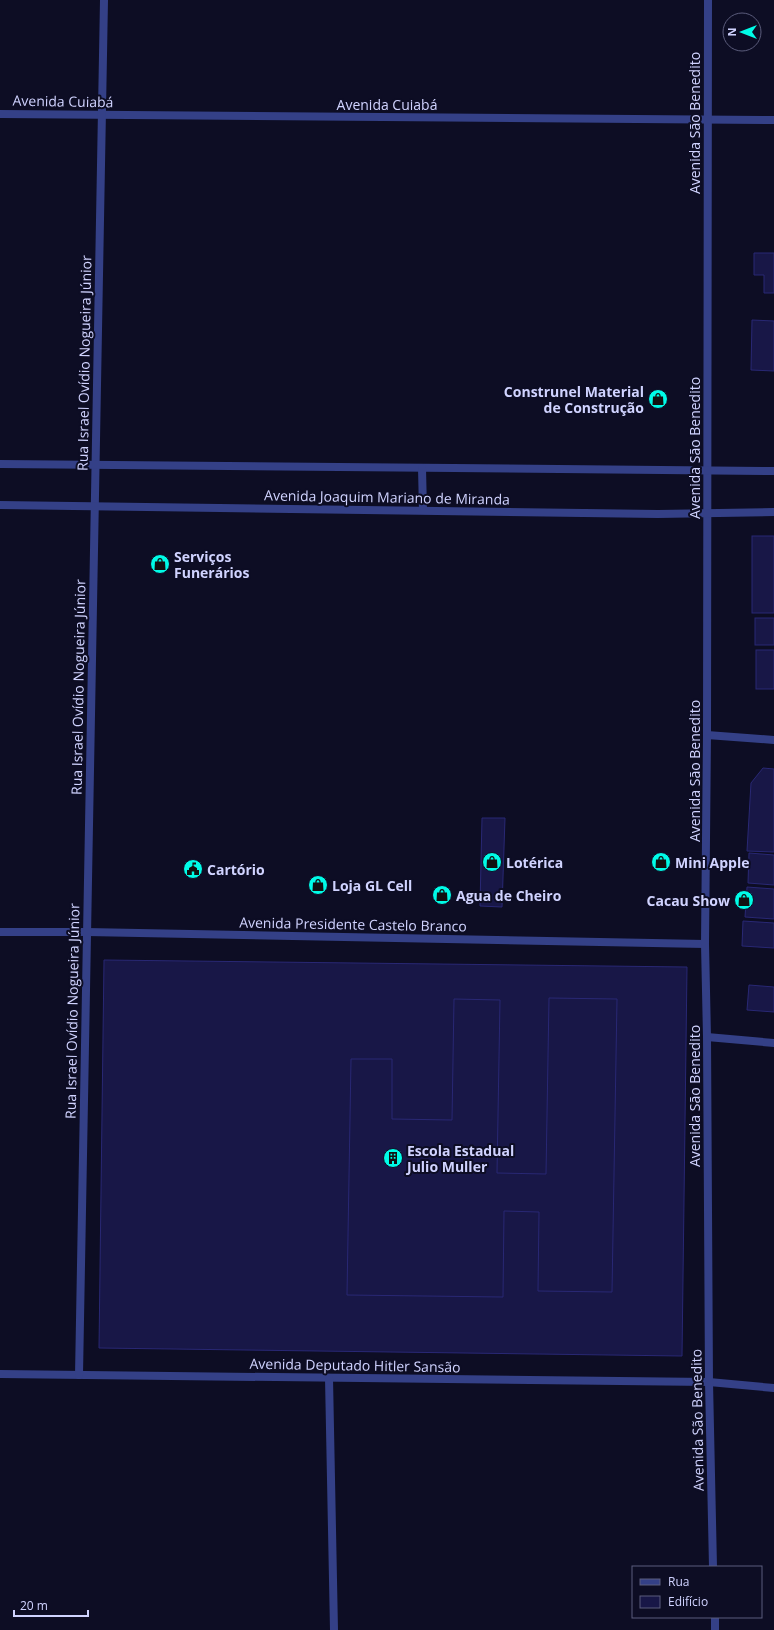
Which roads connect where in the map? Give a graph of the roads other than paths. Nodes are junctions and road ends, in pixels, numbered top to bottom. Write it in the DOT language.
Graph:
graph roads {
  1 [pos="104,0"];
  2 [pos="708,0"];
  3 [pos="0,114"];
  4 [pos="102,115"];
  5 [pos="707,120"];
  6 [pos="774,120"];
  7 [pos="0,464"];
  8 [pos="95,465"];
  9 [pos="422,468"];
  10 [pos="707,470"];
  11 [pos="774,471"];
  12 [pos="0,505"];
  13 [pos="94,505"];
  14 [pos="423,510"];
  15 [pos="774,512"];
  16 [pos="707,513"];
  17 [pos="707,734"];
  18 [pos="774,740"];
  19 [pos="0,932"];
  20 [pos="87,932"];
  21 [pos="705,944"];
  22 [pos="707,1037"];
  23 [pos="774,1043"];
  24 [pos="0,1374"];
  25 [pos="79,1375"];
  26 [pos="329,1378"];
  27 [pos="709,1382"];
  28 [pos="774,1388"];
  29 [pos="713,1566"];
  30 [pos="714,1618"];
  31 [pos="334,1630"];
  32 [pos="715,1630"];
  1 -- 4 [label="street, Rua Israel Ovídio Nogueira Júnior"];
  2 -- 5 [label="street, Avenida São Benedito"];
  3 -- 4 [label="street, Avenida Cuiabá"];
  4 -- 5 [label="street, Avenida Cuiabá"];
  4 -- 8 [label="street, Rua Israel Ovídio Nogueira Júnior"];
  5 -- 6 [label="street, Avenida Cuiabá"];
  5 -- 10 [label="street, Avenida São Benedito"];
  7 -- 8 [label="street, Avenida Joaquim Mariano de Miranda"];
  8 -- 9 [label="street, Avenida Joaquim Mariano de Miranda"];
  8 -- 13 [label="street, Rua Israel Ovídio Nogueira Júnior"];
  9 -- 10 [label="street, Avenida Joaquim Mariano de Miranda"];
  9 -- 14 [label="street"];
  10 -- 11 [label="street, Avenida Joaquim Mariano de Miranda"];
  10 -- 16 [label="street, Avenida São Benedito"];
  12 -- 13 [label="street, Avenida Joaquim Mariano de Miranda"];
  13 -- 14 [label="street, Avenida Joaquim Mariano de Miranda"];
  13 -- 20 [label="street, Rua Israel Ovídio Nogueira Júnior"];
  14 -- 16 [label="street, Avenida Joaquim Mariano de Miranda"];
  15 -- 16 [label="street, Avenida Joaquim Mariano de Miranda"];
  16 -- 17 [label="street, Avenida São Benedito"];
  17 -- 18 [label="street"];
  17 -- 21 [label="street, Avenida São Benedito"];
  19 -- 20 [label="street, Avenida Presidente Castelo Branco"];
  20 -- 21 [label="street, Avenida Presidente Castelo Branco"];
  20 -- 25 [label="street, Rua Israel Ovídio Nogueira Júnior"];
  21 -- 22 [label="street, Avenida São Benedito"];
  22 -- 23 [label="street"];
  22 -- 27 [label="street, Avenida São Benedito"];
  24 -- 25 [label="street, Avenida Deputado Hitler Sansão"];
  25 -- 26 [label="street, Avenida Deputado Hitler Sansão"];
  26 -- 27 [label="street, Avenida Deputado Hitler Sansão"];
  26 -- 31 [label="street"];
  27 -- 28 [label="street, Avenida Deputado Hitler Sansão"];
  27 -- 29 [label="street, Avenida São Benedito"];
  30 -- 32 [label="street"];
}
